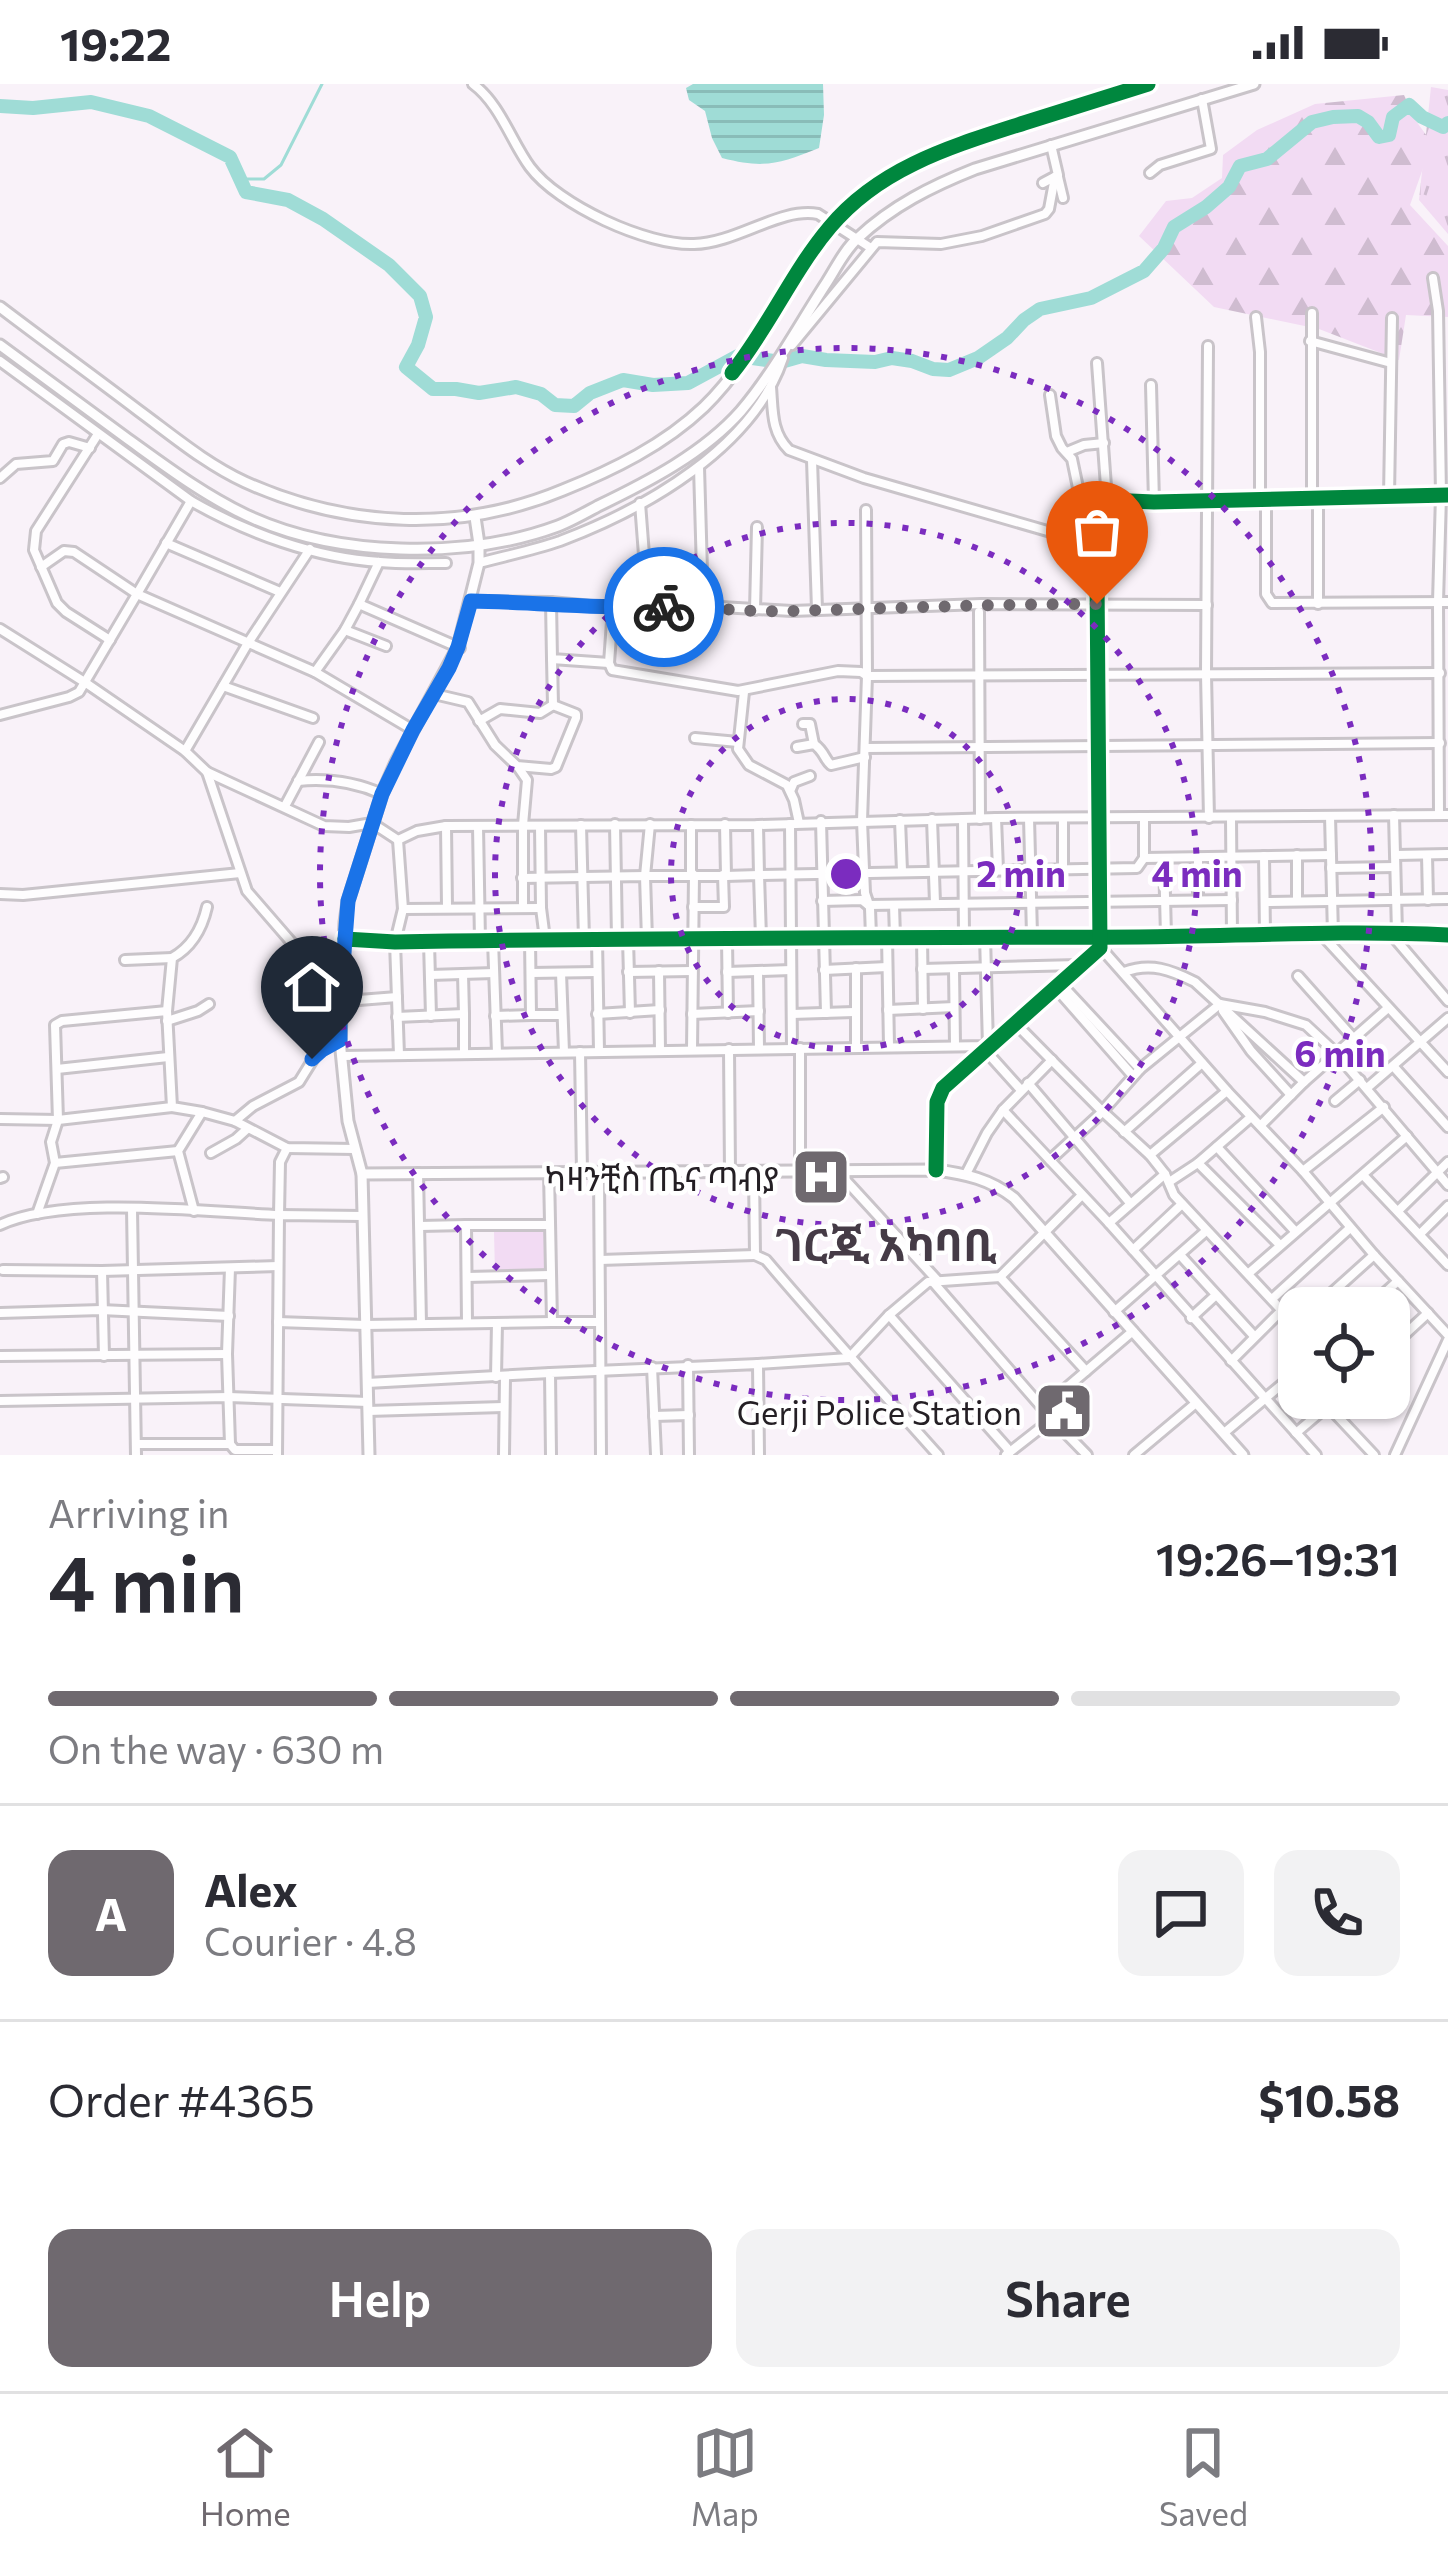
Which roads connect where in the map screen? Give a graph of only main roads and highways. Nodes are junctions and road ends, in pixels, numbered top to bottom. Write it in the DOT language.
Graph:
graph roads {
  1 [pos="1148,84"];
  2 [pos="1254,84"];
  3 [pos="0,307"];
  4 [pos="0,345"];
  5 [pos="475,517"];
  6 [pos="479,544"];
  7 [pos="362,1174"];
  8 [pos="369,1455"];
  9 [pos="1243,1455"];
  1 -- 5 [label="main road"];
  2 -- 6 [label="main road"];
  3 -- 5 [label="main road"];
  4 -- 6 [label="main road"];
  5 -- 6 [label="main road"];
  6 -- 7 [label="main road"];
  7 -- 8 [label="main road"];
  7 -- 9 [label="main road"];
}
